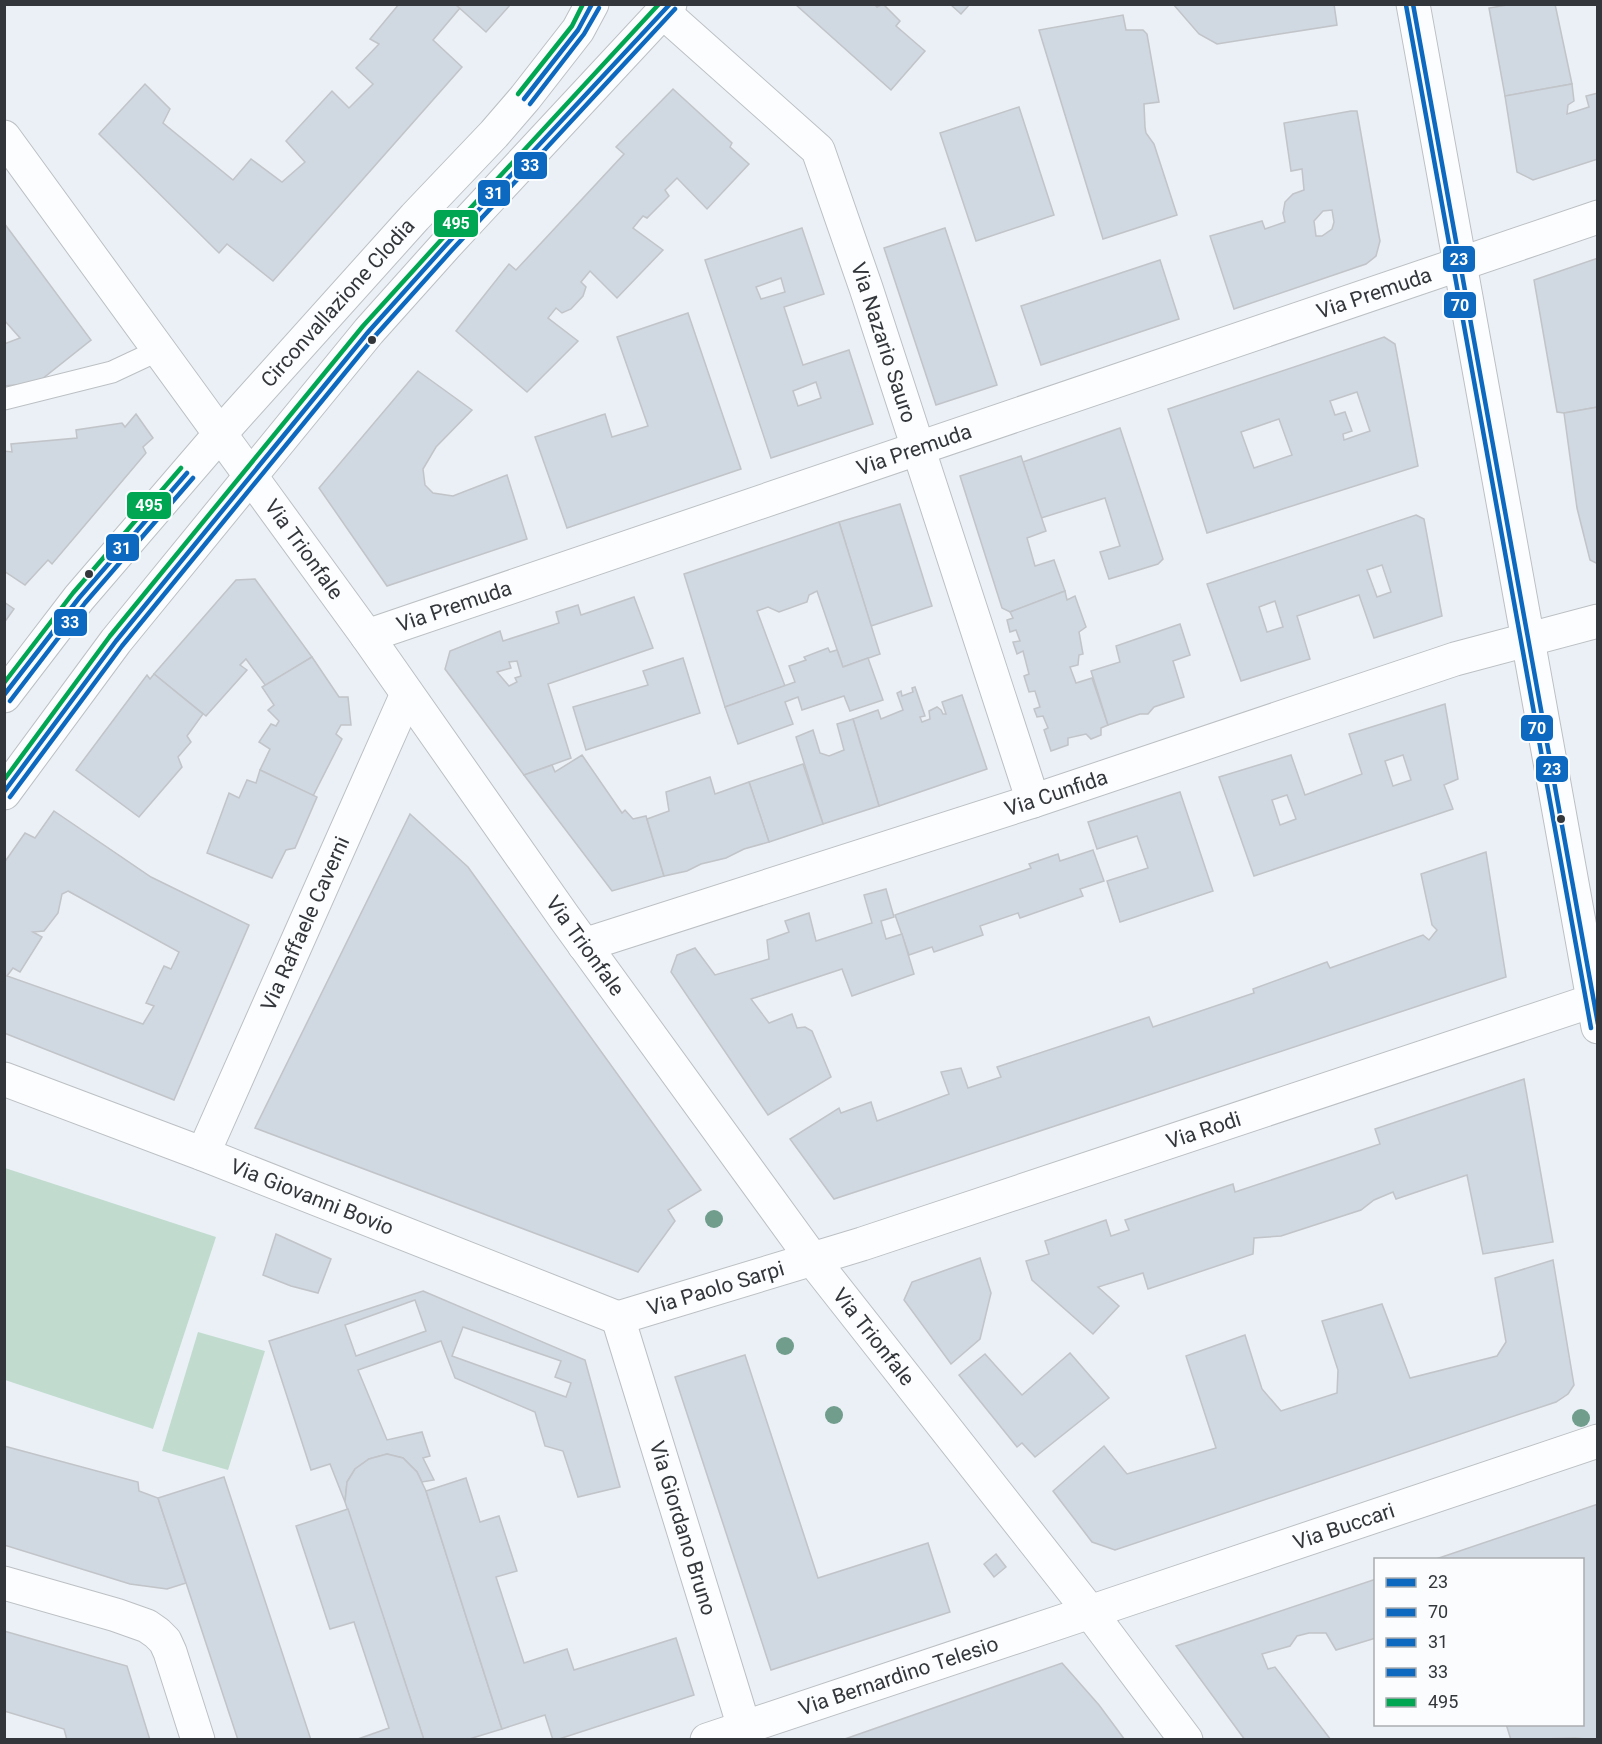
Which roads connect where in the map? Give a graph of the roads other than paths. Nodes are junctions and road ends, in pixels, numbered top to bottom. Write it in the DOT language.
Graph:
graph roads {
  1 [pos="592,4"];
  2 [pos="1413,4"];
  3 [pos="666,8"];
  4 [pos="4,137"];
  5 [pos="1598,217"];
  6 [pos="1460,264"];
  7 [pos="159,350"];
  8 [pos="4,399"];
  9 [pos="220,434"];
  10 [pos="918,448"];
  11 [pos="249,476"];
  12 [pos="1598,621"];
  13 [pos="367,636"];
  14 [pos="1528,639"];
  15 [pos="407,694"];
  16 [pos="4,696"];
  17 [pos="4,793"];
  18 [pos="1033,801"];
  19 [pos="584,945"];
  20 [pos="1596,1009"];
  21 [pos="4,1079"];
  22 [pos="203,1154"];
  23 [pos="813,1260"];
  24 [pos="618,1318"];
  25 [pos="1598,1441"];
  26 [pos="4,1583"];
  27 [pos="1090,1612"];
  28 [pos="746,1733"];
  29 [pos="198,1740"];
  30 [pos="707,1740"];
  31 [pos="1186,1740"];
  1 -- 9 [label="street, Circonvallazione Clodia"];
  2 -- 6 [label="street"];
  3 -- 10 [label="street, Via Nazario Sauro"];
  3 -- 11 [label="street, Circonvallazione Clodia"];
  4 -- 7 [label="street, Via Trionfale"];
  5 -- 6 [label="street, Via Premuda"];
  6 -- 10 [label="street, Via Premuda"];
  6 -- 14 [label="street"];
  7 -- 8 [label="lane"];
  7 -- 9 [label="street, Via Trionfale"];
  9 -- 11 [label="street, Via Trionfale"];
  9 -- 16 [label="street, Circonvallazione Clodia"];
  10 -- 13 [label="street, Via Premuda"];
  10 -- 18 [label="street, Via Nazario Sauro"];
  11 -- 13 [label="street, Via Trionfale"];
  11 -- 17 [label="street, Circonvallazione Clodia"];
  12 -- 14 [label="street, Via Cunfida"];
  13 -- 15 [label="street, Via Trionfale"];
  14 -- 18 [label="street, Via Cunfida"];
  14 -- 20 [label="street"];
  15 -- 19 [label="street, Via Trionfale"];
  15 -- 22 [label="street, Via Raffaele Caverni"];
  18 -- 19 [label="street, Via Cunfida"];
  19 -- 23 [label="street, Via Trionfale"];
  20 -- 23 [label="street, Via Rodi"];
  21 -- 22 [label="street, Via Giovanni Bovio"];
  22 -- 24 [label="street, Via Giovanni Bovio"];
  23 -- 24 [label="street, Via Paolo Sarpi"];
  23 -- 27 [label="street, Via Trionfale"];
  24 -- 28 [label="street, Via Giordano Bruno"];
  25 -- 27 [label="street, Via Buccari"];
  26 -- 29 [label="street"];
  27 -- 28 [label="street, Via Bernardino Telesio"];
  27 -- 31 [label="street, Via Trionfale"];
  28 -- 30 [label="street, Via Bernardino Telesio"];
}
